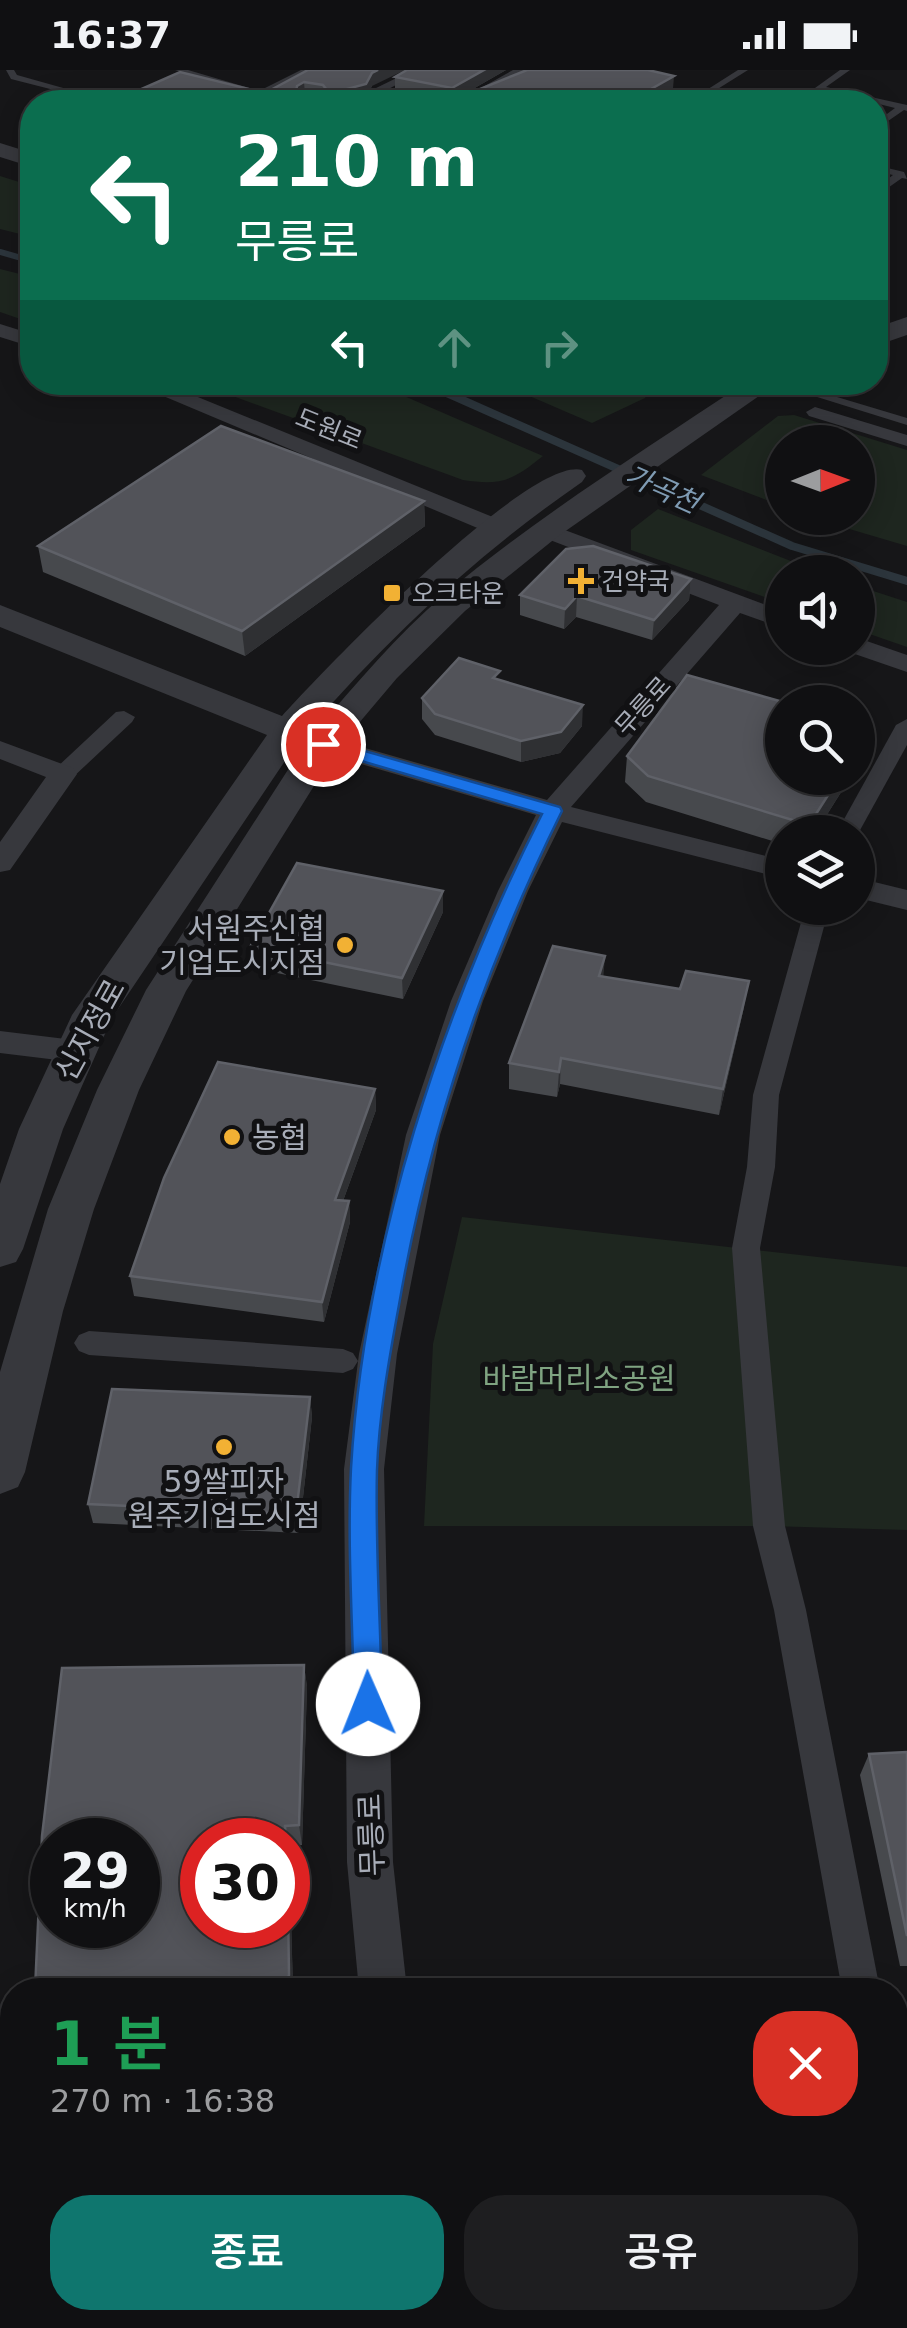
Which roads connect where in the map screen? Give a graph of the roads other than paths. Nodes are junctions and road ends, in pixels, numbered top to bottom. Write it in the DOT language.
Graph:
graph roads {
  1 [pos="10,70"];
  2 [pos="178,70"];
  3 [pos="307,70"];
  4 [pos="420,70"];
  5 [pos="540,70"];
  6 [pos="744,70"];
  7 [pos="846,70"];
  8 [pos="521,72"];
  9 [pos="19,78"];
  10 [pos="0,87"];
  11 [pos="64,90"];
  12 [pos="246,90"];
  13 [pos="268,90"];
  14 [pos="381,90"];
  15 [pos="487,90"];
  16 [pos="712,90"];
  17 [pos="828,90"];
  18 [pos="176,395"];
  19 [pos="817,395"];
  20 [pos="709,397"];
  21 [pos="815,412"];
  22 [pos="907,422"];
  23 [pos="907,442"];
  24 [pos="596,460"];
  25 [pos="520,523"];
  26 [pos="735,604"];
  27 [pos="0,614"];
  28 [pos="765,614"];
  29 [pos="875,652"];
  30 [pos="907,664"];
  31 [pos="124,717"];
  32 [pos="907,725"];
  33 [pos="305,738"];
  34 [pos="0,749"];
  35 [pos="63,774"];
  36 [pos="553,811"];
  37 [pos="857,815"];
  38 [pos="0,863"];
  39 [pos="765,865"];
  40 [pos="875,892"];
  41 [pos="907,900"];
  42 [pos="812,925"];
  43 [pos="0,1042"];
  44 [pos="74,1051"];
  45 [pos="0,1249"];
  46 [pos="89,1343"];
  47 [pos="343,1361"];
  48 [pos="0,1472"];
  49 [pos="382,1978"];
  50 [pos="859,1978"];
  1 -- 9 [label="lane"];
  2 -- 12 [label="lane"];
  3 -- 13 [label="lane"];
  4 -- 14 [label="lane"];
  5 -- 8 [label="street"];
  6 -- 16 [label="lane"];
  7 -- 17 [label="lane"];
  8 -- 15 [label="street"];
  9 -- 10 [label="lane"];
  9 -- 11 [label="lane"];
  18 -- 25 [label="street, 도원로"];
  19 -- 22 [label="lane"];
  20 -- 25 [label="street"];
  21 -- 23 [label="street"];
  24 -- 25 [label="street"];
  25 -- 26 [label="street"];
  25 -- 33 [label="street"];
  25 -- 33 [label="street"];
  26 -- 28 [label="street"];
  26 -- 36 [label="street, 무릉로"];
  27 -- 33 [label="street"];
  29 -- 30 [label="street"];
  31 -- 35 [label="street"];
  32 -- 37 [label="street"];
  33 -- 36 [label="street"];
  33 -- 44 [label="street, 신지정로"];
  33 -- 48 [label="street"];
  34 -- 35 [label="street"];
  35 -- 38 [label="street"];
  36 -- 39 [label="street"];
  36 -- 49 [label="street, 무릉로"];
  40 -- 41 [label="street"];
  42 -- 50 [label="street"];
  43 -- 44 [label="street"];
  44 -- 45 [label="street, 신지정로"];
  46 -- 47 [label="street"];
}
